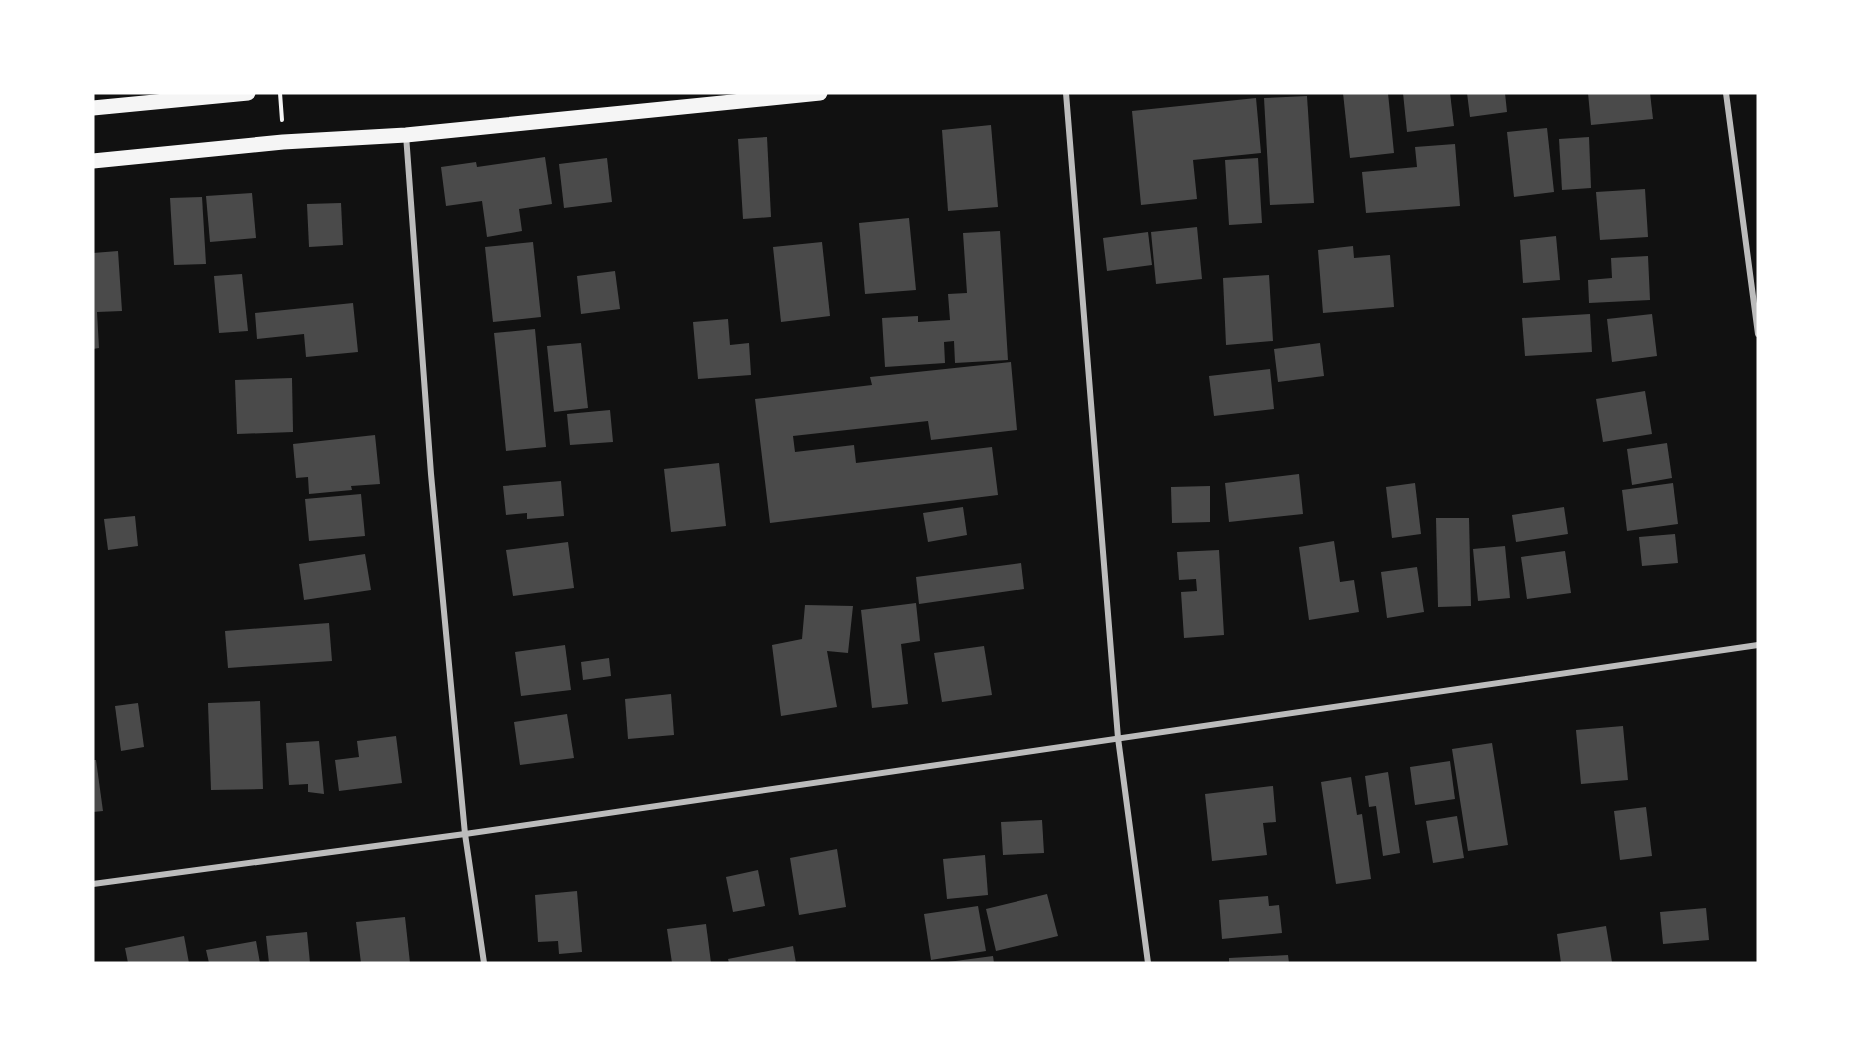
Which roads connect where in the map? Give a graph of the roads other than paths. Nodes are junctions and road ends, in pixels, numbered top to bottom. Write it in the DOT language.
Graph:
graph roads {
  1 [pos="248,93"];
  2 [pos="820,93"];
  3 [pos="1066,93"];
  4 [pos="1726,93"];
  5 [pos="93,108"];
  6 [pos="406,135"];
  7 [pos="93,161"];
  8 [pos="1758,334"];
  9 [pos="1758,645"];
  10 [pos="1118,738"];
  11 [pos="465,834"];
  12 [pos="93,885"];
  13 [pos="484,963"];
  14 [pos="1148,963"];
  1 -- 5 [label="main road"];
  2 -- 6 [label="main road"];
  3 -- 10 [label="street"];
  4 -- 8 [label="street"];
  6 -- 7 [label="main road"];
  6 -- 11 [label="street"];
  9 -- 10 [label="street"];
  10 -- 11 [label="street"];
  10 -- 14 [label="street"];
  11 -- 12 [label="street"];
  11 -- 13 [label="street"];
}
